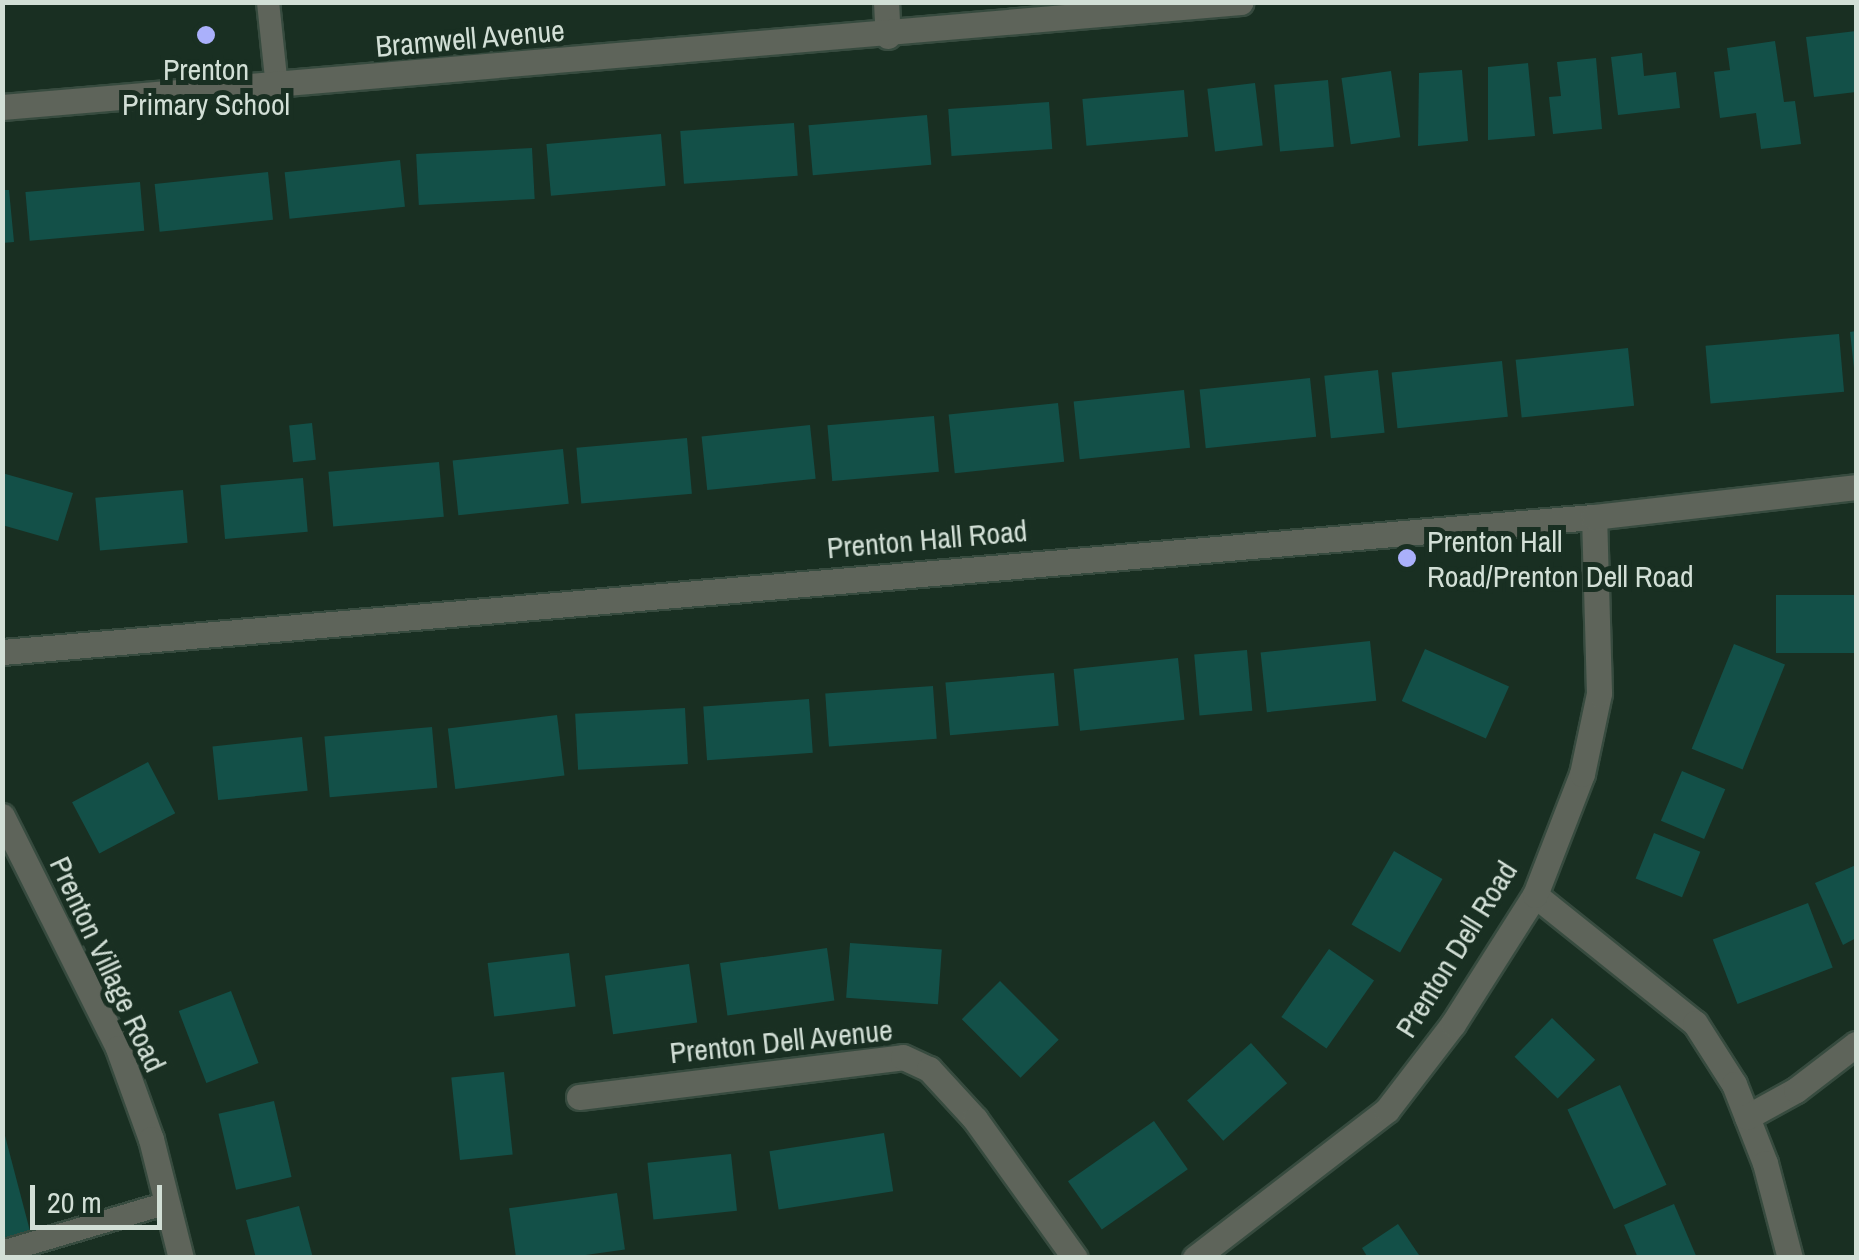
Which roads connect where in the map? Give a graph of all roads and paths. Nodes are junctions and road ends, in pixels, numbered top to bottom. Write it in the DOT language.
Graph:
graph roads {
  1 [pos="268,2"];
  2 [pos="886,2"];
  3 [pos="1242,2"];
  4 [pos="888,36"];
  5 [pos="277,86"];
  6 [pos="2,107"];
  7 [pos="1856,487"];
  8 [pos="1594,517"];
  9 [pos="2,652"];
  10 [pos="2,816"];
  11 [pos="1535,895"];
  12 [pos="1856,1044"];
  13 [pos="579,1097"];
  14 [pos="1748,1117"];
  15 [pos="167,1203"];
  16 [pos="2,1252"];
  17 [pos="180,1258"];
  18 [pos="1075,1258"];
  19 [pos="1195,1258"];
  20 [pos="1790,1258"];
  1 -- 5 [label="lane"];
  2 -- 4 [label="street"];
  3 -- 4 [label="street, Bramwell Avenue"];
  4 -- 5 [label="street, Bramwell Avenue"];
  5 -- 6 [label="street, Bramwell Avenue"];
  7 -- 8 [label="street, Prenton Hall Road"];
  8 -- 9 [label="street, Prenton Hall Road"];
  8 -- 11 [label="street, Prenton Dell Road"];
  10 -- 15 [label="street, Prenton Village Road"];
  11 -- 14 [label="street"];
  11 -- 19 [label="street, Prenton Dell Road"];
  12 -- 14 [label="street"];
  13 -- 18 [label="street, Prenton Dell Avenue"];
  14 -- 20 [label="street"];
  15 -- 16 [label="lane"];
  15 -- 17 [label="street, Prenton Village Road"];
}
